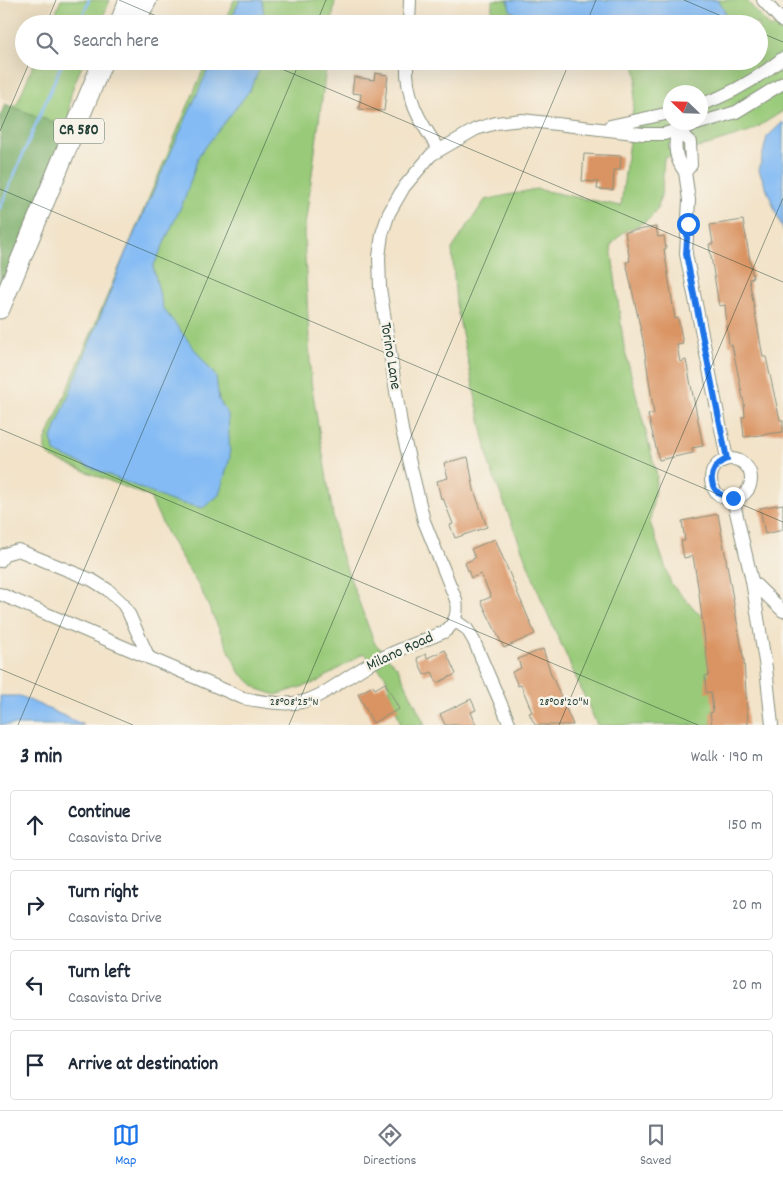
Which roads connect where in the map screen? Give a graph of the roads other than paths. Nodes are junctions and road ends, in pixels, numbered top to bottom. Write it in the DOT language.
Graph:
graph roads {
  1 [pos="129,0"];
  2 [pos="146,0"];
  3 [pos="410,0"];
  4 [pos="763,0"];
  5 [pos="123,15"];
  6 [pos="138,15"];
  7 [pos="409,15"];
  8 [pos="783,22"];
  9 [pos="783,58"];
  10 [pos="99,70"];
  11 [pos="110,70"];
  12 [pos="408,70"];
  13 [pos="783,83"];
  14 [pos="708,102"];
  15 [pos="663,114"];
  16 [pos="708,119"];
  17 [pos="600,128"];
  18 [pos="670,130"];
  19 [pos="675,130"];
  20 [pos="439,149"];
  21 [pos="45,201"];
  22 [pos="0,309"];
  23 [pos="727,459"];
  24 [pos="733,498"];
  25 [pos="0,561"];
  26 [pos="752,581"];
  27 [pos="0,594"];
  28 [pos="783,611"];
  29 [pos="454,620"];
  30 [pos="149,658"];
  31 [pos="510,725"];
  32 [pos="772,725"];
  1 -- 5 [label="main road"];
  2 -- 6 [label="main road"];
  3 -- 7 [label="street"];
  4 -- 8 [label="street"];
  9 -- 14 [label="street"];
  10 -- 21 [label="main road, CR 580"];
  11 -- 21 [label="main road, CR 580"];
  12 -- 20 [label="street"];
  13 -- 16 [label="street, Torino Lane"];
  15 -- 17 [label="street, Torino Lane"];
  17 -- 18 [label="street, Torino Lane"];
  17 -- 20 [label="street, Torino Lane"];
  19 -- 23 [label="street"];
  20 -- 29 [label="street, Torino Lane"];
  21 -- 22 [label="main road, CR 580"];
  23 -- 24 [label="street"];
  23 -- 24 [label="street"];
  24 -- 26 [label="street"];
  25 -- 30 [label="street"];
  26 -- 28 [label="street"];
  26 -- 32 [label="street"];
  27 -- 30 [label="street, Milano Road"];
  29 -- 30 [label="street, Milano Road"];
  29 -- 31 [label="street"];
}
